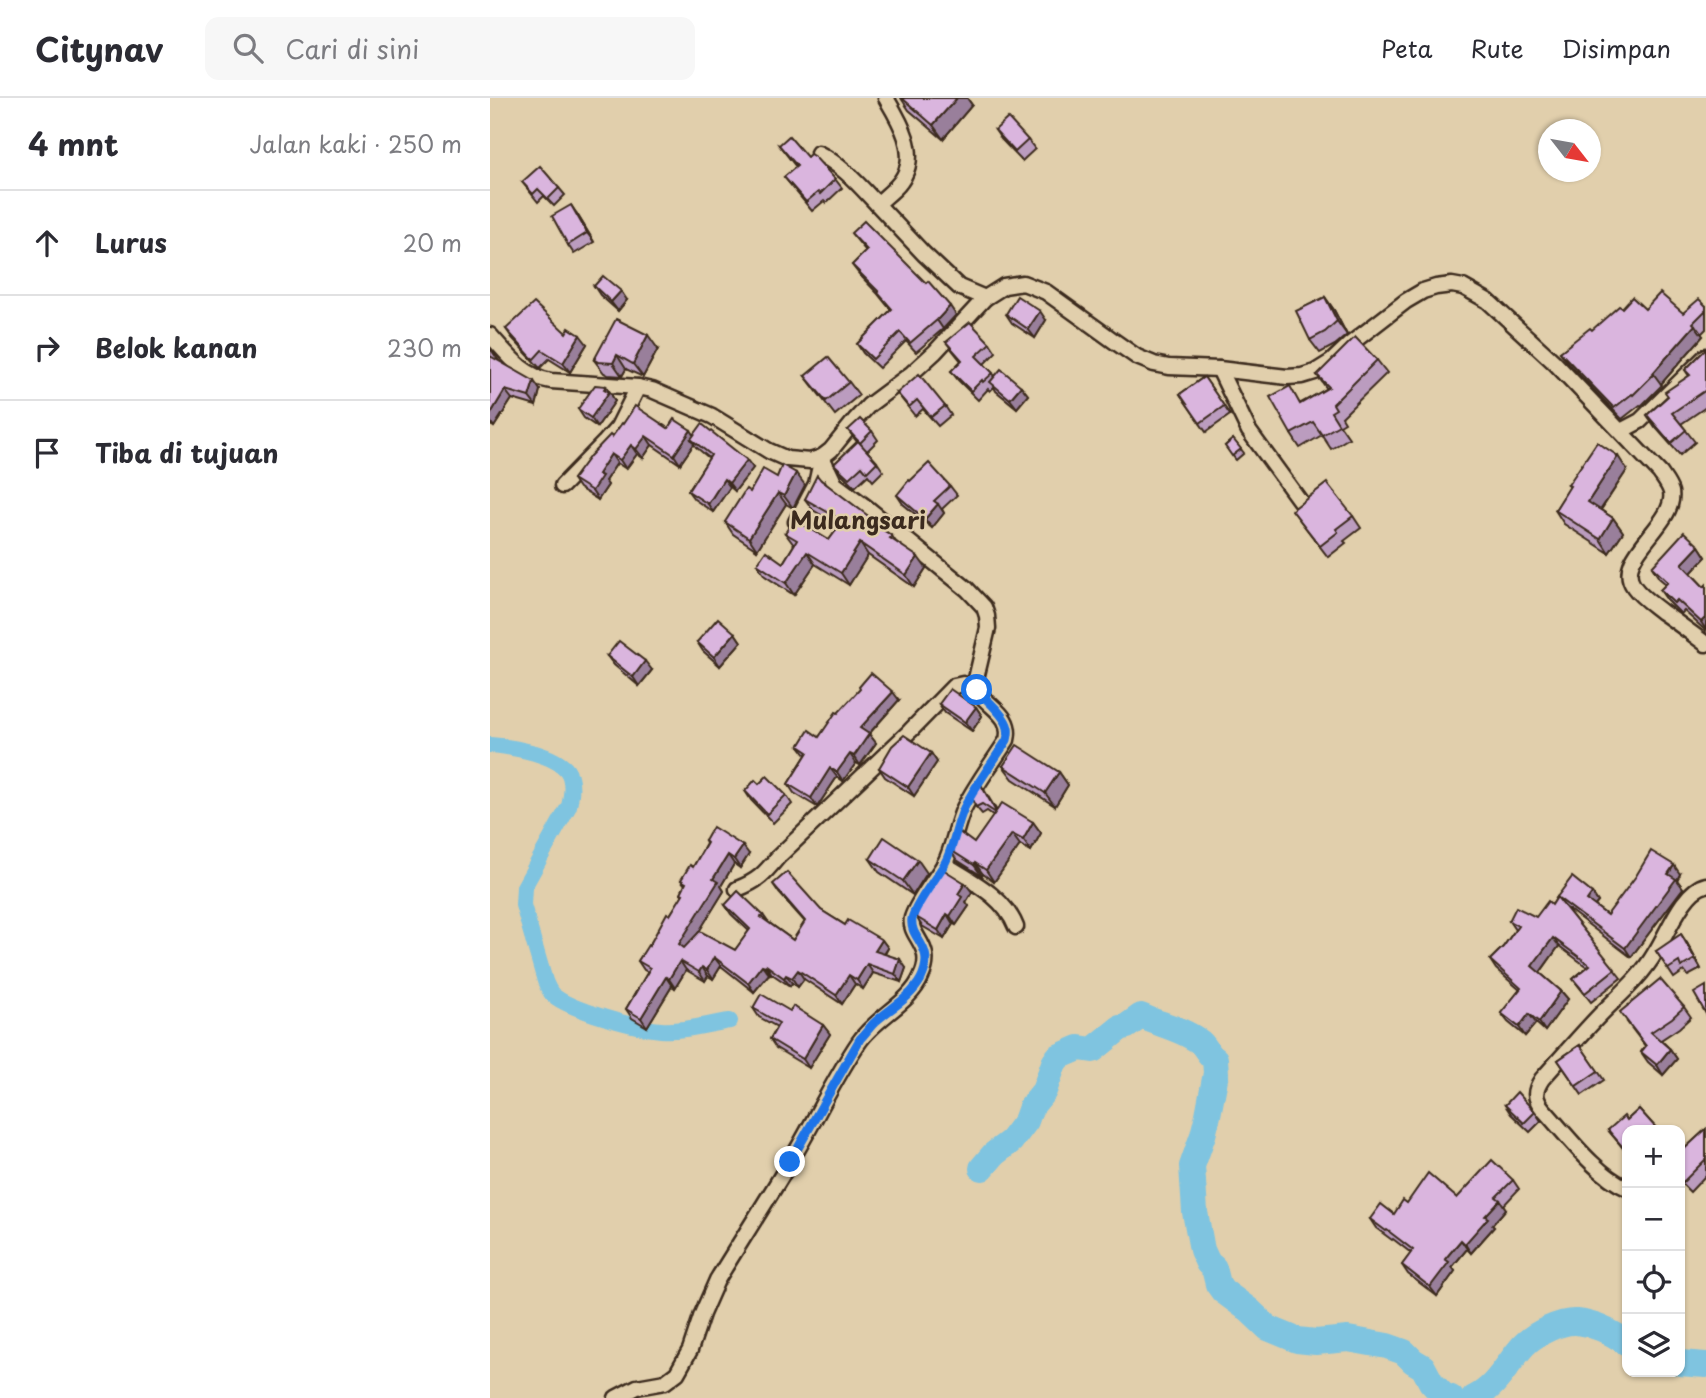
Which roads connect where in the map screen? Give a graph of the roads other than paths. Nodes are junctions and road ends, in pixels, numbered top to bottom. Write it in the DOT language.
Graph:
graph roads {
  1 [pos="886,98"];
  2 [pos="818,153"];
  3 [pos="877,204"];
  4 [pos="985,298"];
  5 [pos="490,335"];
  6 [pos="1706,356"];
  7 [pos="1219,369"];
  8 [pos="638,387"];
  9 [pos="1621,431"];
  10 [pos="822,457"];
  11 [pos="562,486"];
  12 [pos="1300,501"];
  13 [pos="796,522"];
  14 [pos="1706,643"];
  15 [pos="976,688"];
  16 [pos="944,864"];
  17 [pos="1706,886"];
  18 [pos="737,889"];
  19 [pos="1016,927"];
  20 [pos="1622,1186"];
  21 [pos="616,1398"];
  1 -- 3 [label="street"];
  2 -- 3 [label="street"];
  3 -- 4 [label="street"];
  4 -- 7 [label="street"];
  4 -- 10 [label="street"];
  5 -- 8 [label="street"];
  6 -- 9 [label="street"];
  7 -- 9 [label="street"];
  7 -- 12 [label="street"];
  8 -- 10 [label="street"];
  8 -- 11 [label="street"];
  9 -- 14 [label="street"];
  10 -- 13 [label="street"];
  10 -- 15 [label="street"];
  15 -- 16 [label="street"];
  15 -- 18 [label="street"];
  16 -- 19 [label="street"];
  16 -- 21 [label="street"];
  17 -- 20 [label="street"];
}
